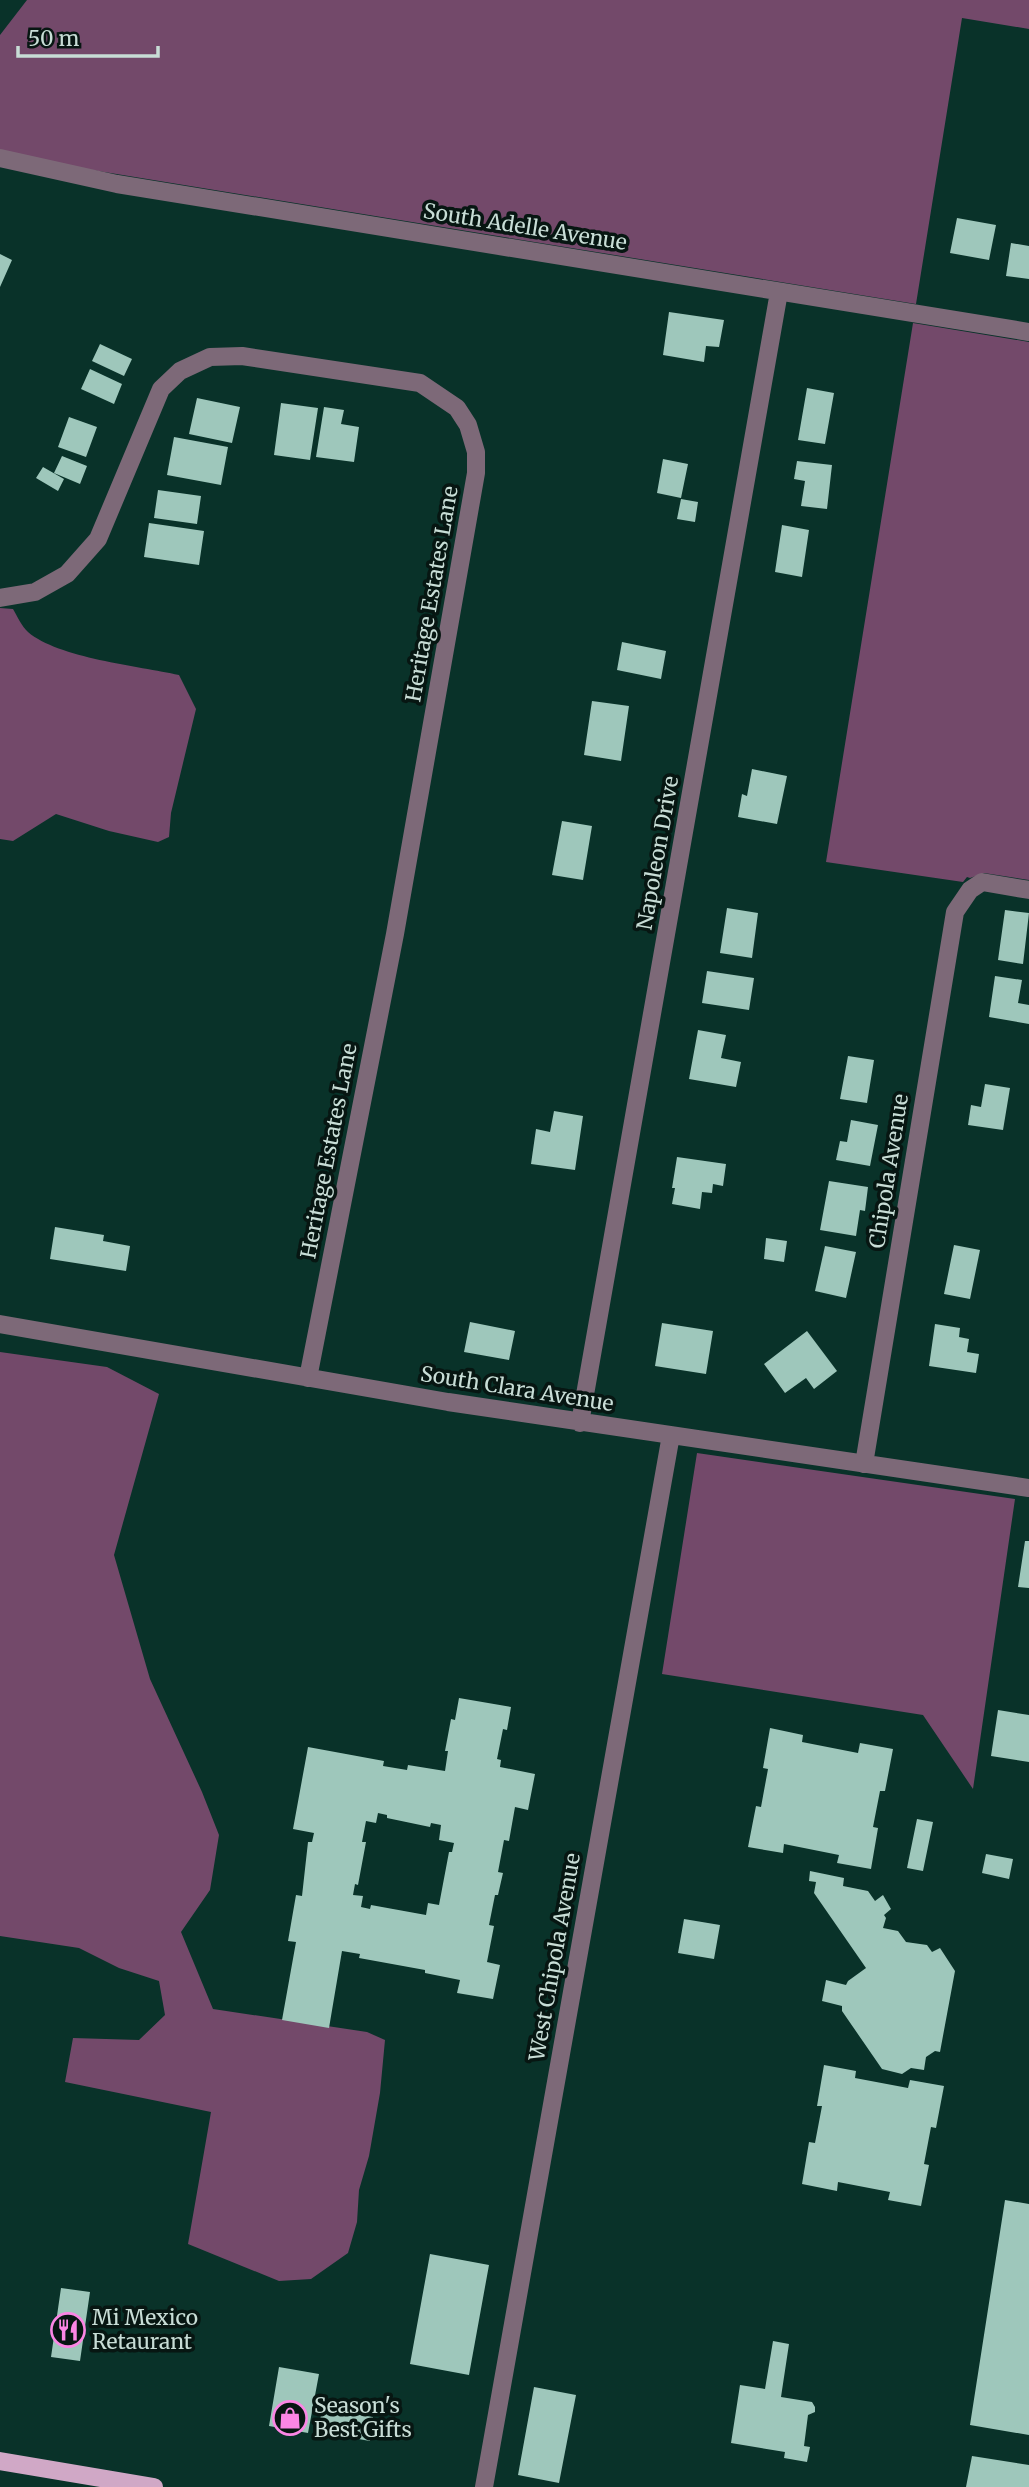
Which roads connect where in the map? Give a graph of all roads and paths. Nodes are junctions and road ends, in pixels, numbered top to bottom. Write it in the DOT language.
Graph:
graph roads {
  1 [pos="5,163"];
  2 [pos="779,292"];
  3 [pos="1029,332"];
  4 [pos="0,598"];
  5 [pos="1029,890"];
  6 [pos="0,1324"];
  7 [pos="308,1378"];
  8 [pos="580,1423"];
  9 [pos="671,1435"];
  10 [pos="864,1464"];
  11 [pos="1029,1488"];
  12 [pos="0,2461"];
  13 [pos="154,2487"];
  14 [pos="484,2487"];
  1 -- 2 [label="street, South Adelle Avenue"];
  2 -- 3 [label="street, South Adelle Avenue"];
  2 -- 8 [label="street, Napoleon Drive"];
  4 -- 7 [label="street, Heritage Estates Lane"];
  5 -- 10 [label="street, Chipola Avenue"];
  6 -- 7 [label="street, South Clara Avenue"];
  7 -- 8 [label="street, South Clara Avenue"];
  8 -- 9 [label="street, South Clara Avenue"];
  9 -- 10 [label="street, South Clara Avenue"];
  9 -- 14 [label="street, West Chipola Avenue"];
  10 -- 11 [label="street, South Clara Avenue"];
  12 -- 13 [label="main road"];
}
